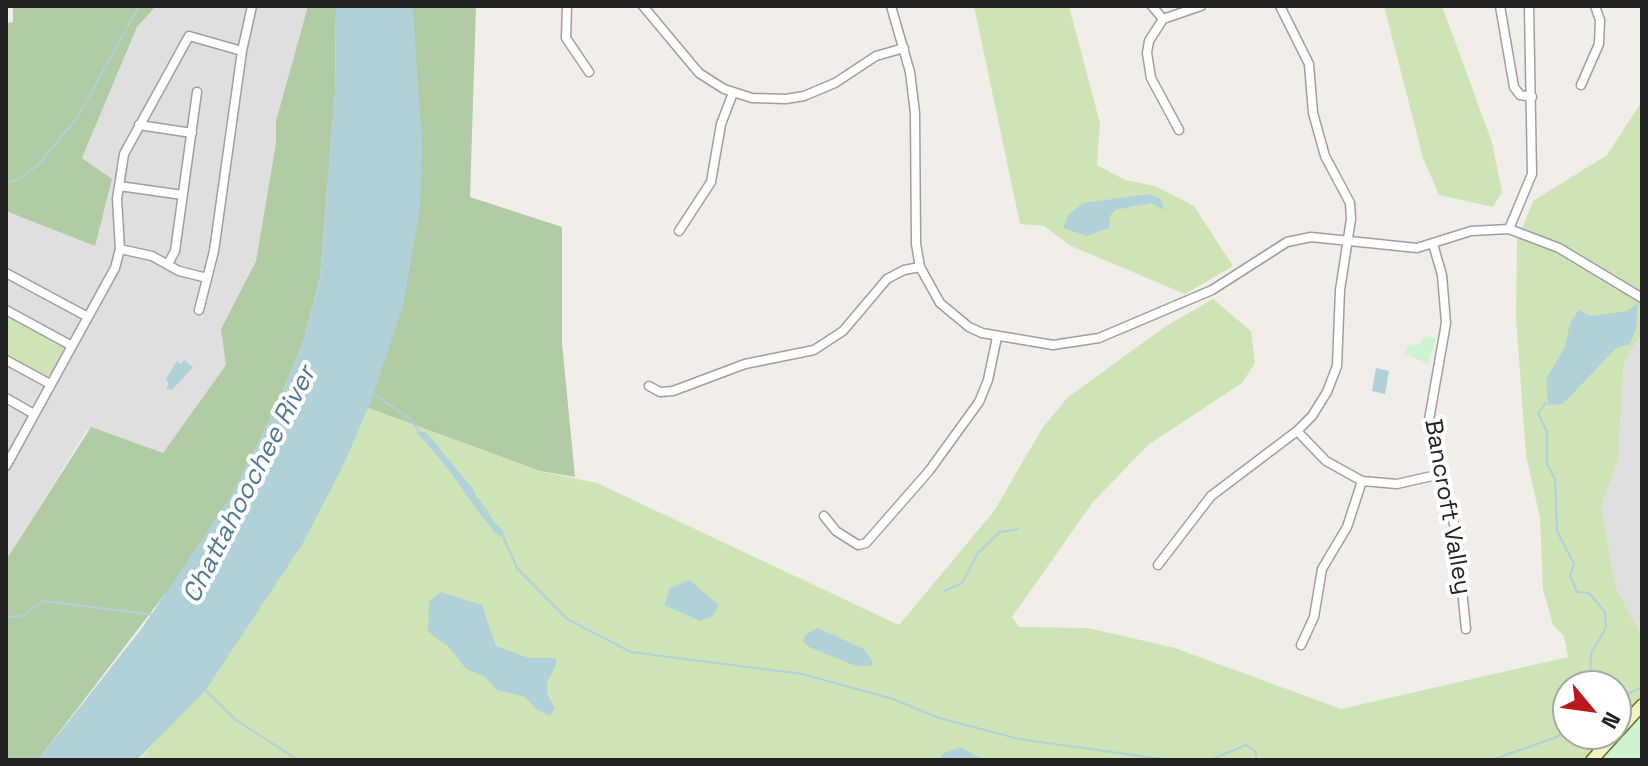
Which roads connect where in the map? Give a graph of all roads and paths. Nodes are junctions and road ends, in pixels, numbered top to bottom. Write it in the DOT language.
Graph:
graph roads {
  1 [pos="252,6"];
  2 [pos="567,6"];
  3 [pos="643,6"];
  4 [pos="891,6"];
  5 [pos="1152,6"];
  6 [pos="1201,6"];
  7 [pos="1280,6"];
  8 [pos="1500,6"];
  9 [pos="1529,6"];
  10 [pos="1595,6"];
  11 [pos="1163,19"];
  12 [pos="904,48"];
  13 [pos="242,51"];
  14 [pos="589,72"];
  15 [pos="1581,85"];
  16 [pos="197,92"];
  17 [pos="733,93"];
  18 [pos="1532,97"];
  19 [pos="139,125"];
  20 [pos="1179,130"];
  21 [pos="192,133"];
  22 [pos="119,186"];
  23 [pos="183,195"];
  24 [pos="1509,229"];
  25 [pos="679,231"];
  26 [pos="1348,241"];
  27 [pos="1433,244"];
  28 [pos="120,249"];
  29 [pos="168,264"];
  30 [pos="920,267"];
  31 [pos="6,273"];
  32 [pos="207,278"];
  33 [pos="1642,298"];
  34 [pos="6,310"];
  35 [pos="199,310"];
  36 [pos="88,317"];
  37 [pos="997,337"];
  38 [pos="72,346"];
  39 [pos="6,360"];
  40 [pos="50,384"];
  41 [pos="649,386"];
  42 [pos="6,398"];
  43 [pos="34,414"];
  44 [pos="1297,431"];
  45 [pos="6,466"];
  46 [pos="1441,474"];
  47 [pos="1362,481"];
  48 [pos="824,516"];
  49 [pos="1158,565"];
  50 [pos="1466,629"];
  51 [pos="1301,645"];
  52 [pos="1642,705"];
  53 [pos="1592,760"];
  1 -- 13 [label="street"];
  2 -- 14 [label="street"];
  3 -- 17 [label="street"];
  4 -- 12 [label="street"];
  5 -- 11 [label="street"];
  6 -- 11 [label="street"];
  7 -- 26 [label="street"];
  8 -- 18 [label="street"];
  9 -- 18 [label="street"];
  10 -- 15 [label="street"];
  11 -- 20 [label="street"];
  12 -- 17 [label="street"];
  12 -- 30 [label="street"];
  13 -- 19 [label="street"];
  13 -- 32 [label="street"];
  16 -- 21 [label="street"];
  17 -- 25 [label="street"];
  18 -- 24 [label="street"];
  19 -- 21 [label="street"];
  19 -- 22 [label="street"];
  21 -- 23 [label="street"];
  22 -- 23 [label="street"];
  22 -- 28 [label="street"];
  23 -- 29 [label="street"];
  24 -- 27 [label="street"];
  24 -- 33 [label="street"];
  26 -- 27 [label="street"];
  26 -- 37 [label="street"];
  26 -- 44 [label="street"];
  27 -- 46 [label="street, Bancroft Valley"];
  28 -- 29 [label="street"];
  28 -- 36 [label="street"];
  29 -- 32 [label="street"];
  30 -- 37 [label="street"];
  30 -- 41 [label="street"];
  31 -- 36 [label="street"];
  32 -- 35 [label="street"];
  34 -- 38 [label="street"];
  36 -- 38 [label="street"];
  37 -- 48 [label="street"];
  38 -- 40 [label="street"];
  39 -- 40 [label="street"];
  40 -- 43 [label="street"];
  42 -- 43 [label="street"];
  43 -- 45 [label="street"];
  44 -- 47 [label="street"];
  44 -- 49 [label="street"];
  46 -- 47 [label="street"];
  46 -- 50 [label="street, Bancroft Valley"];
  47 -- 51 [label="street"];
  52 -- 53 [label="main road"];
}
